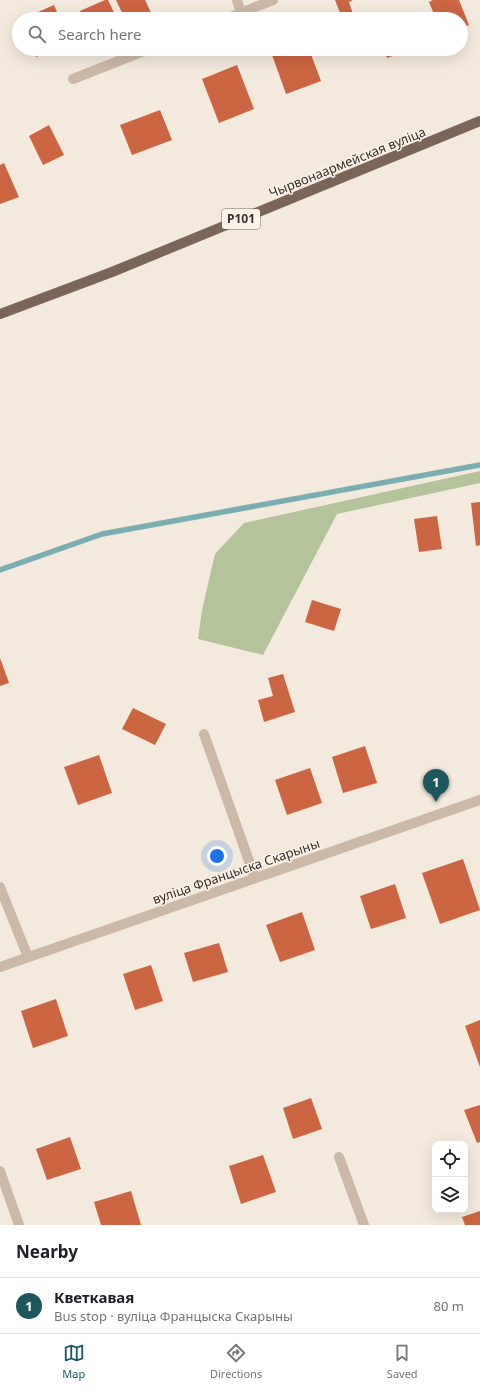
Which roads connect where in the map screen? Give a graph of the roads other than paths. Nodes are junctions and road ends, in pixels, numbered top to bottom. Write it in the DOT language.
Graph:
graph roads {
  1 [pos="236,0"];
  2 [pos="273,0"];
  3 [pos="241,12"];
  4 [pos="243,12"];
  5 [pos="131,56"];
  6 [pos="73,79"];
  7 [pos="480,121"];
  8 [pos="0,314"];
  9 [pos="204,734"];
  10 [pos="480,800"];
  11 [pos="256,878"];
  12 [pos="0,887"];
  13 [pos="28,957"];
  14 [pos="0,967"];
  15 [pos="339,1157"];
  16 [pos="0,1171"];
  17 [pos="19,1225"];
  18 [pos="364,1225"];
  1 -- 3 [label="street"];
  2 -- 4 [label="street"];
  5 -- 6 [label="street"];
  7 -- 8 [label="main road, Чырвонаармейская вуліца / Р101"];
  9 -- 11 [label="street"];
  10 -- 11 [label="street, вуліца Францыска Скарыны"];
  11 -- 13 [label="street, вуліца Францыска Скарыны"];
  12 -- 13 [label="street"];
  13 -- 14 [label="street, вуліца Францыска Скарыны"];
  15 -- 18 [label="street"];
  16 -- 17 [label="street"];
}
